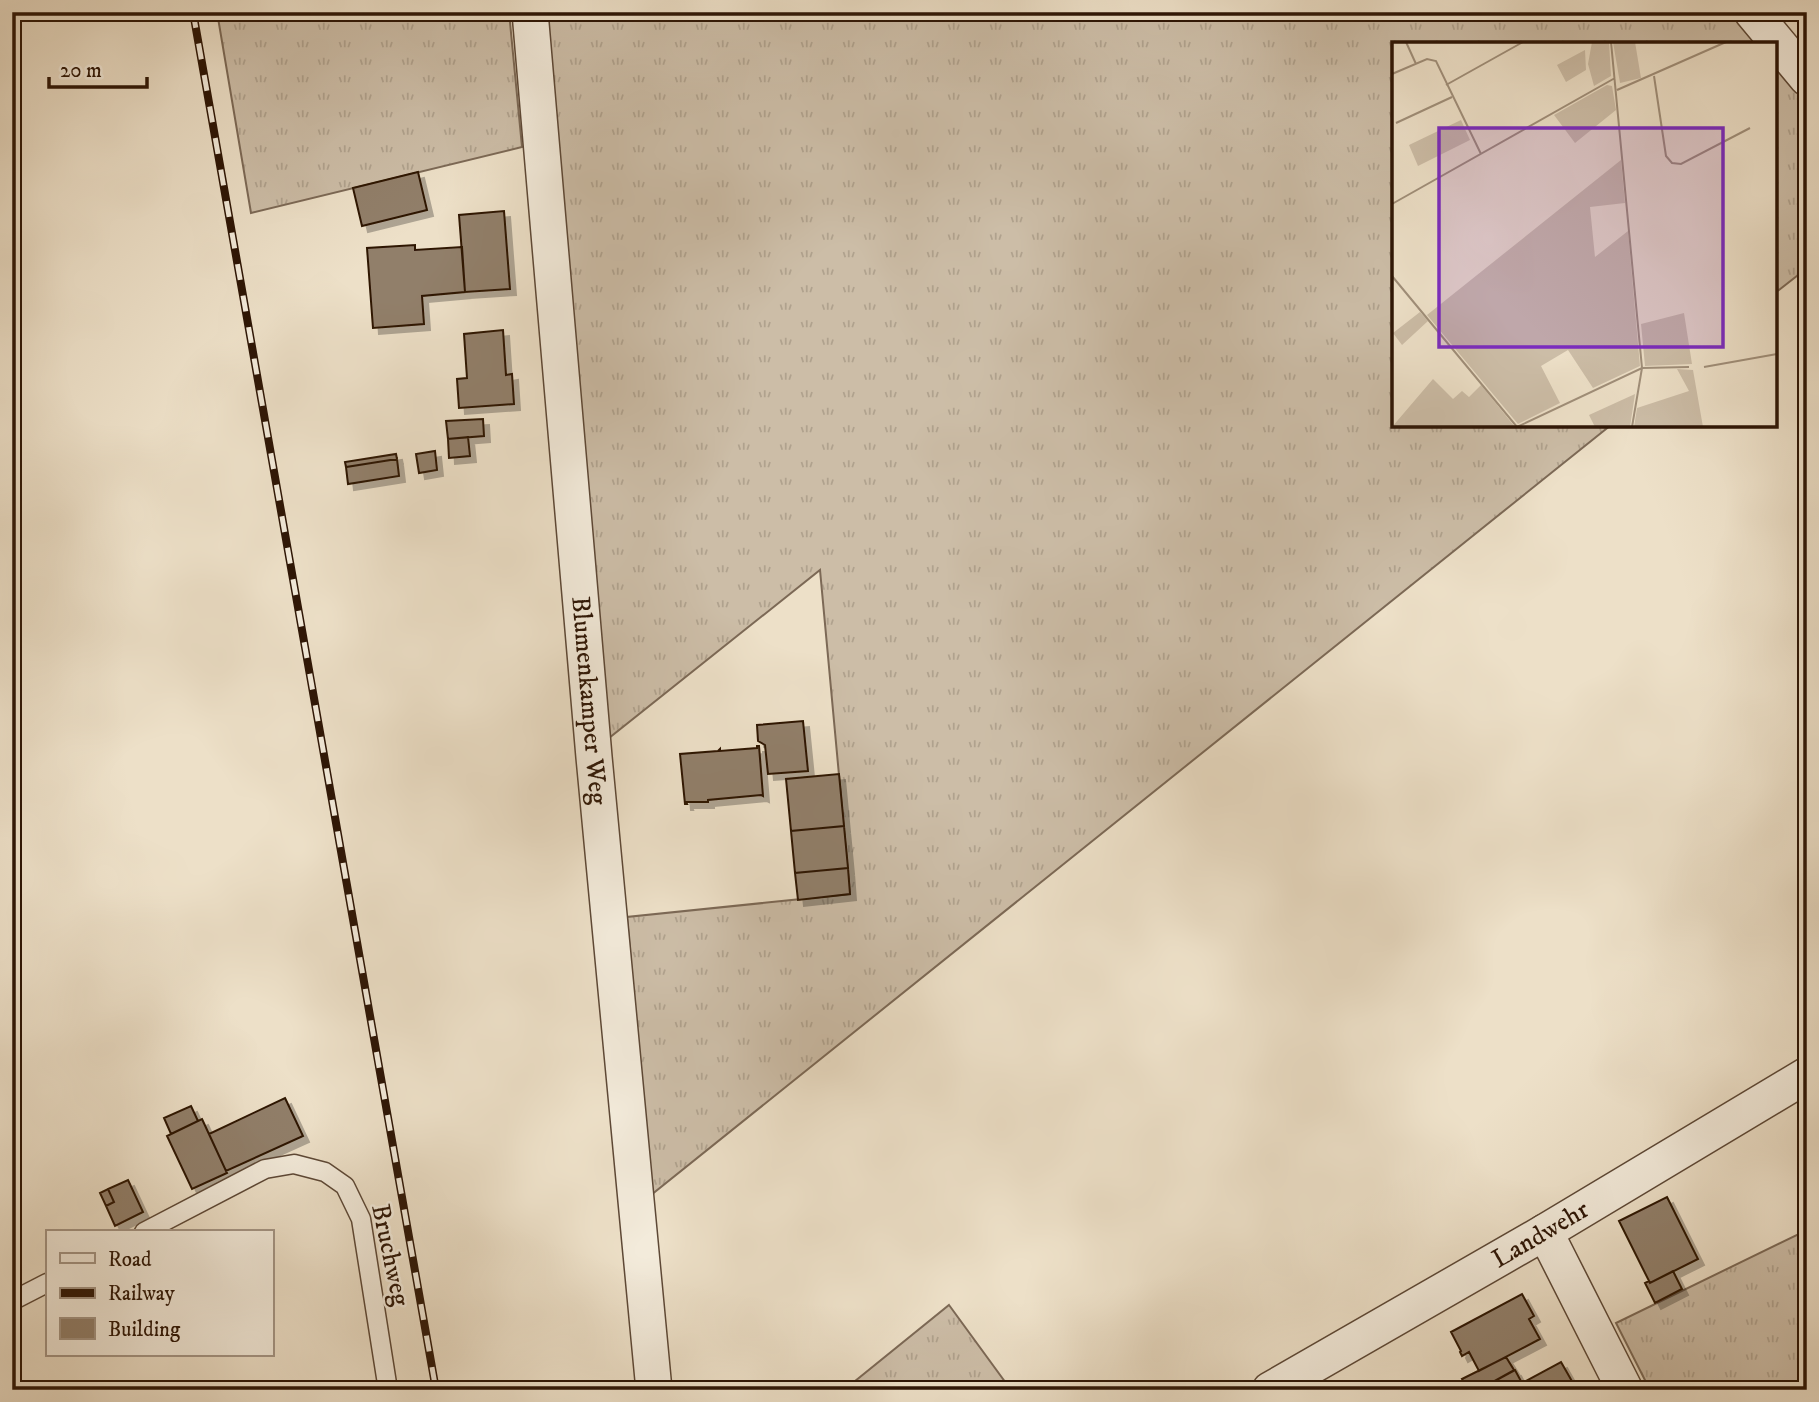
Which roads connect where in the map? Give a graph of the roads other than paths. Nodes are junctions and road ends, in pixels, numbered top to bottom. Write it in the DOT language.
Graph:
graph roads {
  1 [pos="530,12"];
  2 [pos="1752,12"];
  3 [pos="1807,78"];
  4 [pos="1807,1075"];
  5 [pos="149,1230"];
  6 [pos="1545,1232"];
  7 [pos="46,1284"];
  8 [pos="12,1301"];
  9 [pos="388,1390"];
  10 [pos="654,1390"];
  11 [pos="1270,1390"];
  12 [pos="1625,1390"];
  1 -- 10 [label="street, Blumenkamper Weg"];
  2 -- 3 [label="street"];
  4 -- 6 [label="street, Landwehr"];
  5 -- 9 [label="lane, Bruchweg"];
  6 -- 11 [label="street, Landwehr"];
  6 -- 12 [label="street"];
  7 -- 8 [label="lane"];
}
